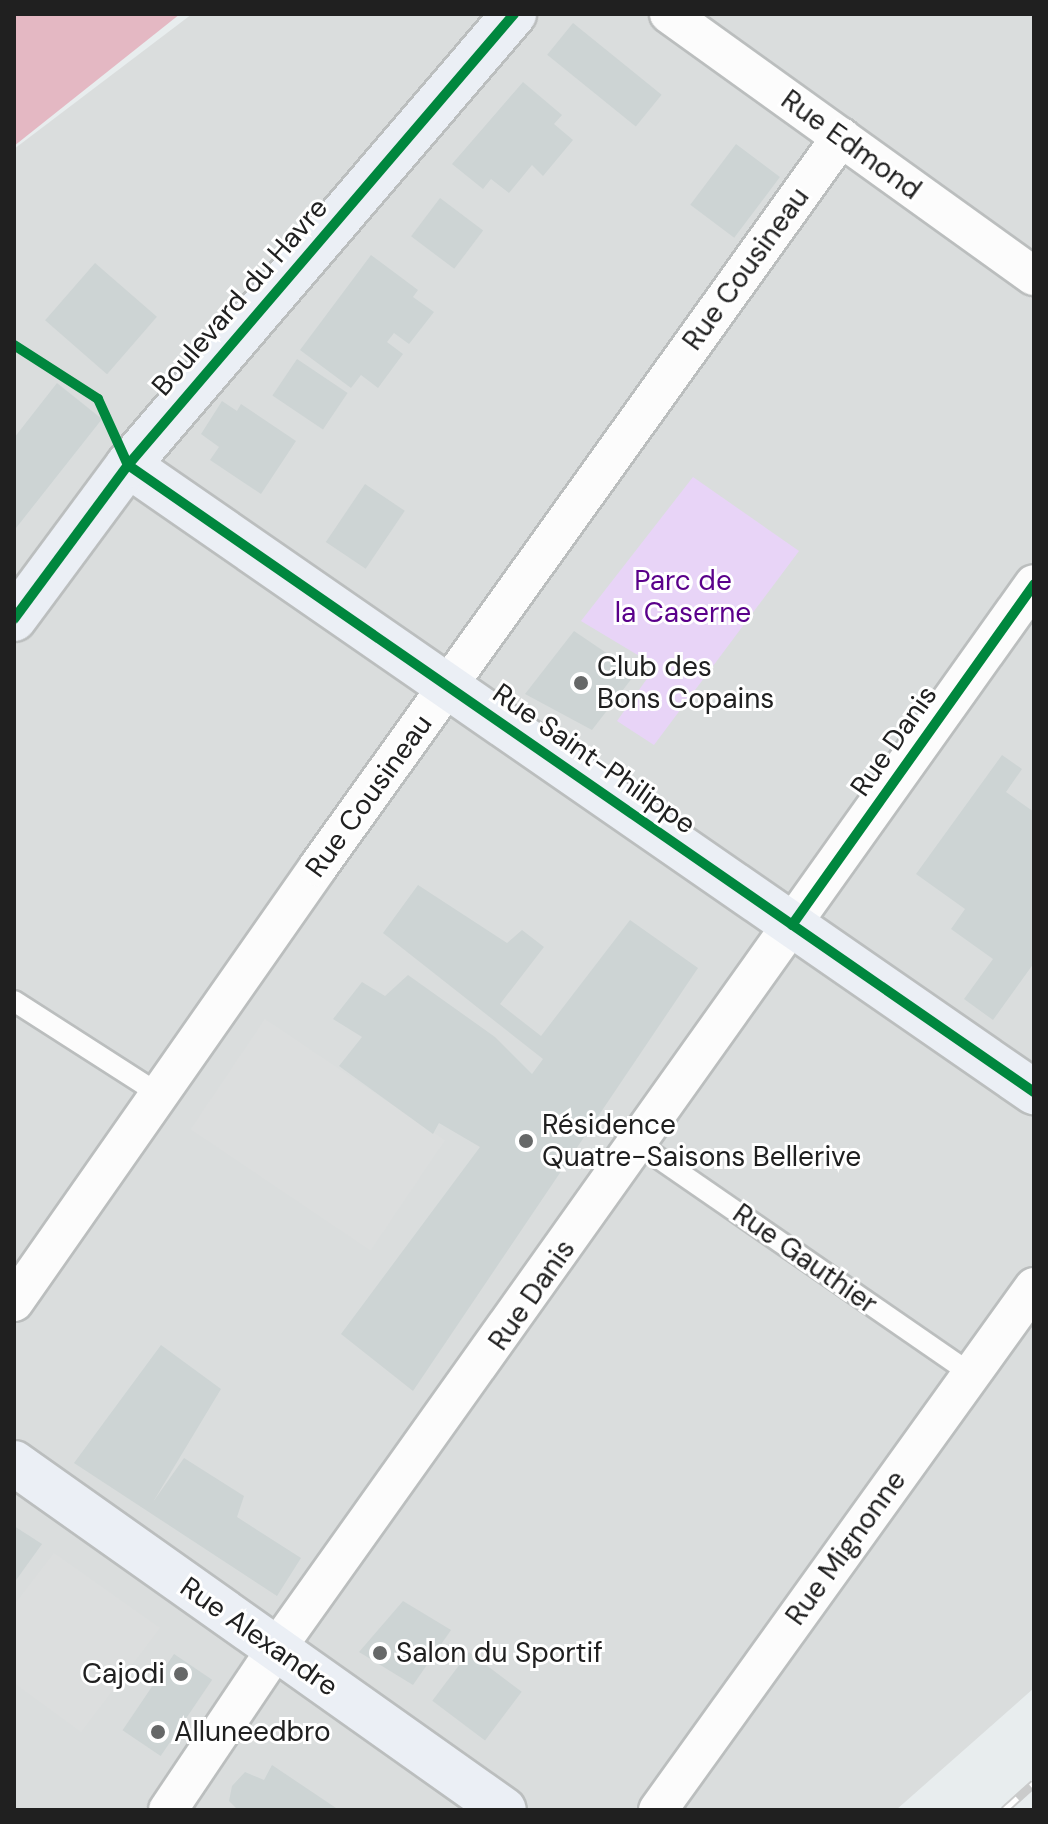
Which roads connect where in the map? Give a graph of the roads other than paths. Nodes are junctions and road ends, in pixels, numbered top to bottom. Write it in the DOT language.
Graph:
graph roads {
  1 [pos="514,14"];
  2 [pos="669,14"];
  3 [pos="841,137"];
  4 [pos="1034,276"];
  5 [pos="128,465"];
  6 [pos="1034,584"];
  7 [pos="14,619"];
  8 [pos="447,686"];
  9 [pos="792,925"];
  10 [pos="14,1001"];
  11 [pos="1034,1092"];
  12 [pos="159,1094"];
  13 [pos="638,1144"];
  14 [pos="1034,1287"];
  15 [pos="14,1302"];
  16 [pos="971,1374"];
  17 [pos="14,1463"];
  18 [pos="276,1649"];
  19 [pos="168,1810"];
  20 [pos="504,1810"];
  21 [pos="658,1810"];
  1 -- 5 [label="street, Boulevard du Havre"];
  2 -- 3 [label="street, Rue Edmond"];
  3 -- 4 [label="street, Rue Edmond"];
  3 -- 8 [label="street, Rue Cousineau"];
  5 -- 7 [label="street, Boulevard du Havre"];
  5 -- 8 [label="street, Rue Saint-Philippe"];
  6 -- 9 [label="street, Rue Danis"];
  8 -- 9 [label="street, Rue Saint-Philippe"];
  8 -- 12 [label="street, Rue Cousineau"];
  9 -- 11 [label="street, Rue Saint-Philippe"];
  9 -- 13 [label="street, Rue Danis"];
  10 -- 12 [label="lane"];
  12 -- 15 [label="street, Rue Cousineau"];
  13 -- 16 [label="lane, Rue Gauthier"];
  13 -- 18 [label="street, Rue Danis"];
  14 -- 16 [label="street, Rue Mignonne"];
  16 -- 21 [label="street, Rue Mignonne"];
  17 -- 18 [label="street, Rue Alexandre"];
  18 -- 19 [label="street, Rue Danis"];
  18 -- 20 [label="street, Rue Alexandre"];
}
